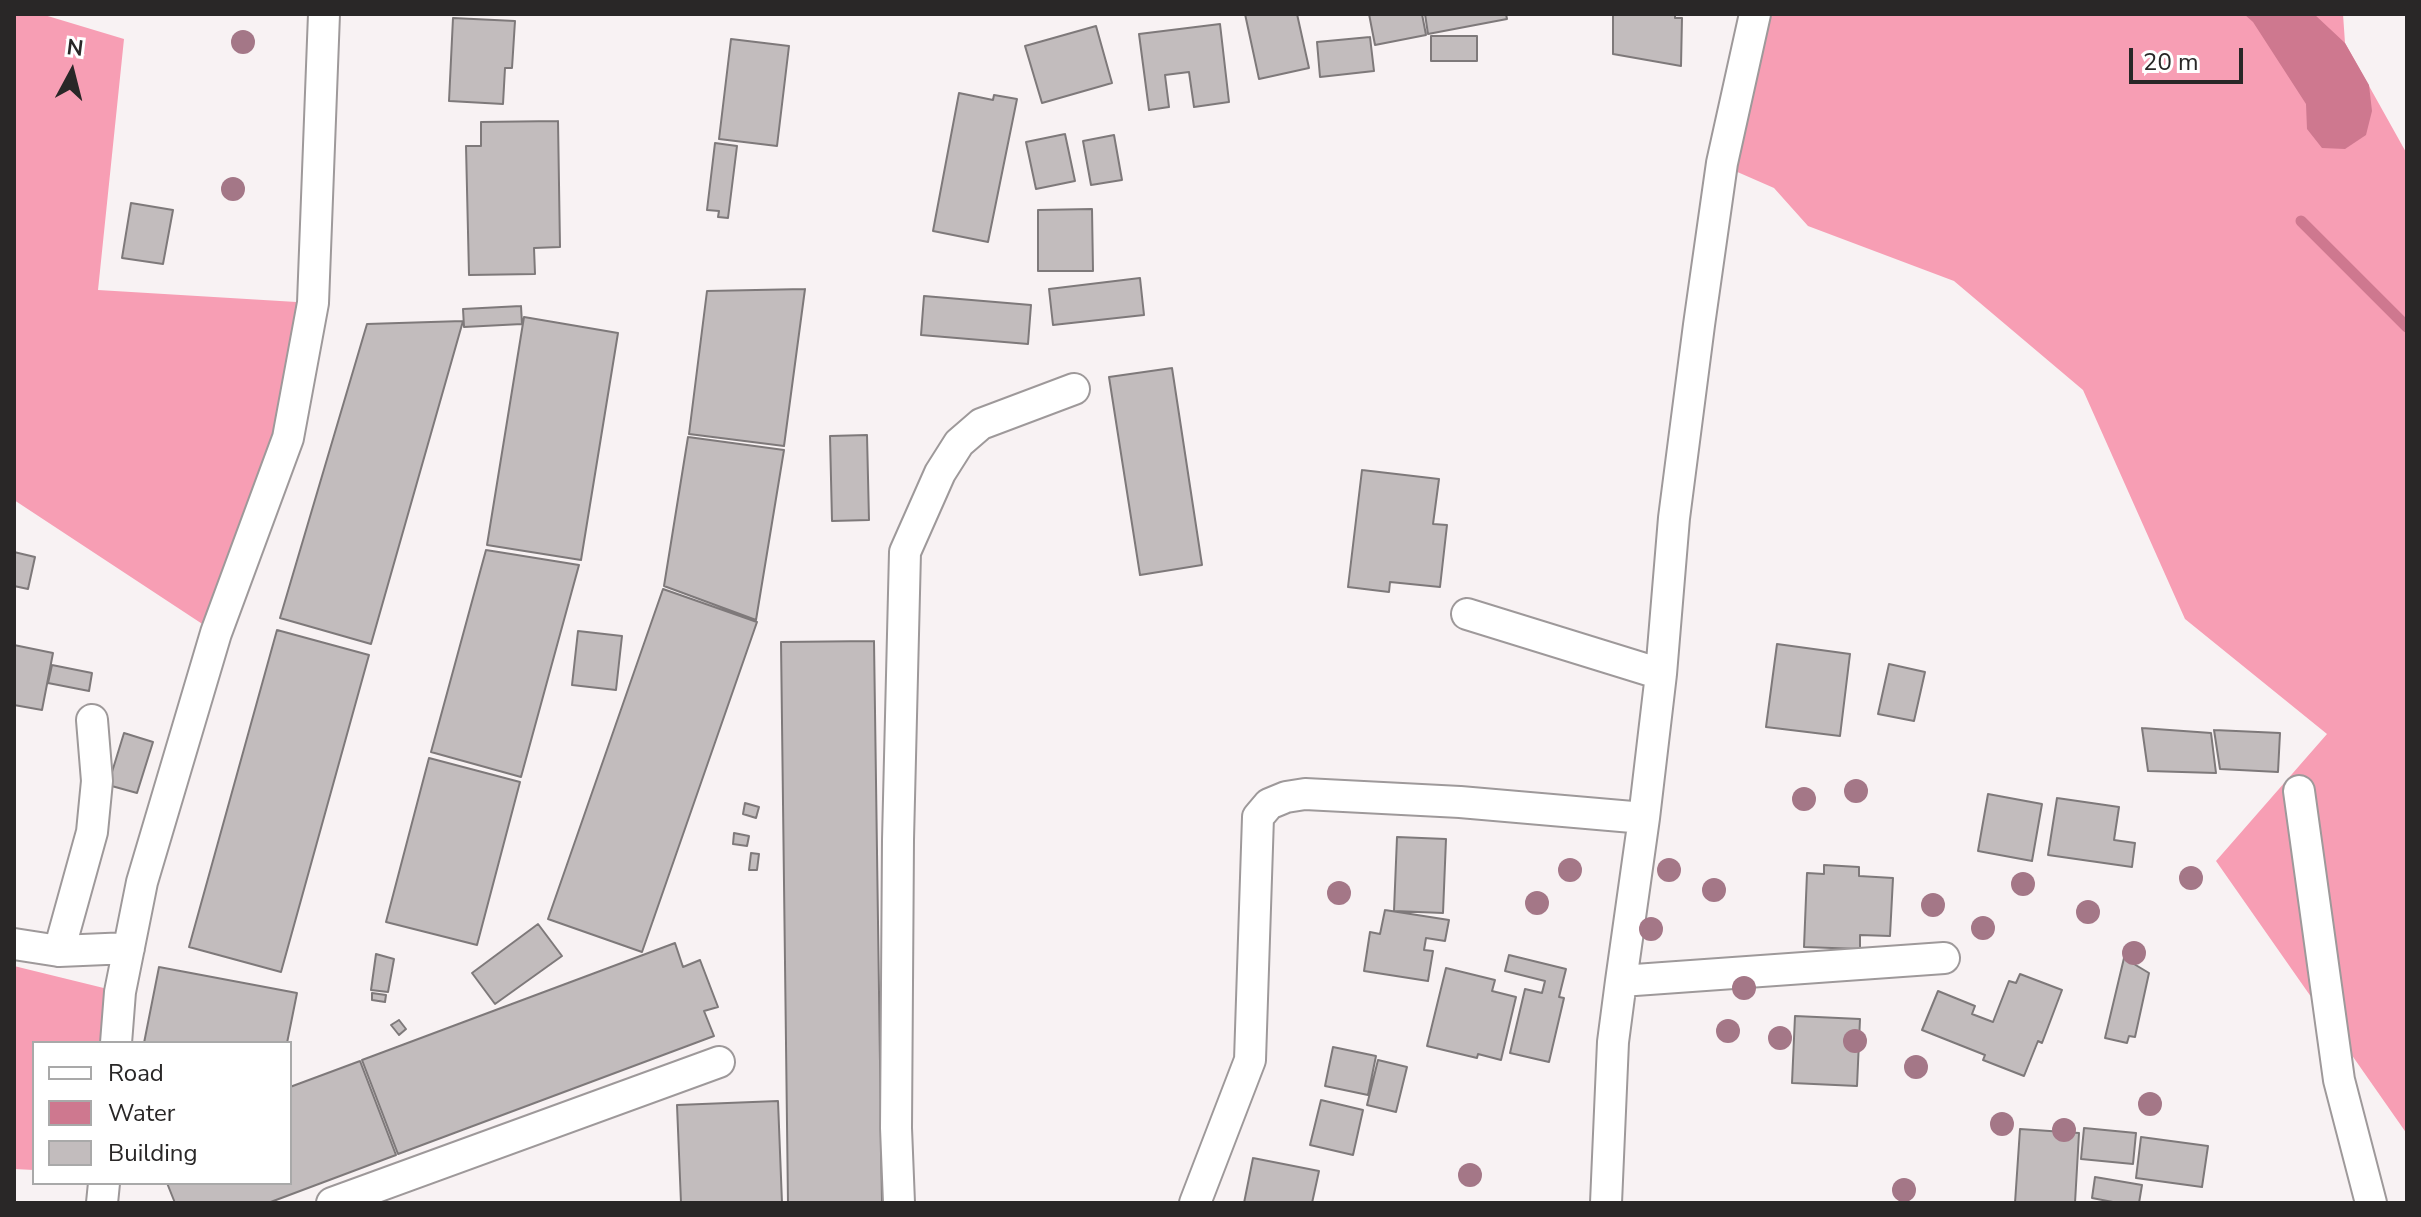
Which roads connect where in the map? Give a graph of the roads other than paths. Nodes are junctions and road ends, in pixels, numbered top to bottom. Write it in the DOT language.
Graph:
graph roads {
  1 [pos="324,14"];
  2 [pos="1755,14"];
  3 [pos="1074,389"];
  4 [pos="1467,614"];
  5 [pos="1661,674"];
  6 [pos="92,720"];
  7 [pos="2299,791"];
  8 [pos="1644,818"];
  9 [pos="14,944"];
  10 [pos="129,948"];
  11 [pos="59,951"];
  12 [pos="1944,958"];
  13 [pos="1621,981"];
  14 [pos="116,1041"];
  15 [pos="719,1062"];
  16 [pos="332,1203"];
  17 [pos="899,1203"];
  18 [pos="1195,1203"];
  19 [pos="1606,1203"];
  20 [pos="2371,1203"];
  1 -- 10 [label="street"];
  2 -- 5 [label="street"];
  3 -- 17 [label="street"];
  4 -- 5 [label="street"];
  5 -- 8 [label="street"];
  6 -- 11 [label="street"];
  7 -- 20 [label="street"];
  8 -- 13 [label="street"];
  8 -- 18 [label="street"];
  9 -- 11 [label="street"];
  10 -- 11 [label="street"];
  10 -- 14 [label="street"];
  12 -- 13 [label="street"];
  13 -- 19 [label="street"];
  15 -- 16 [label="street"];
}
